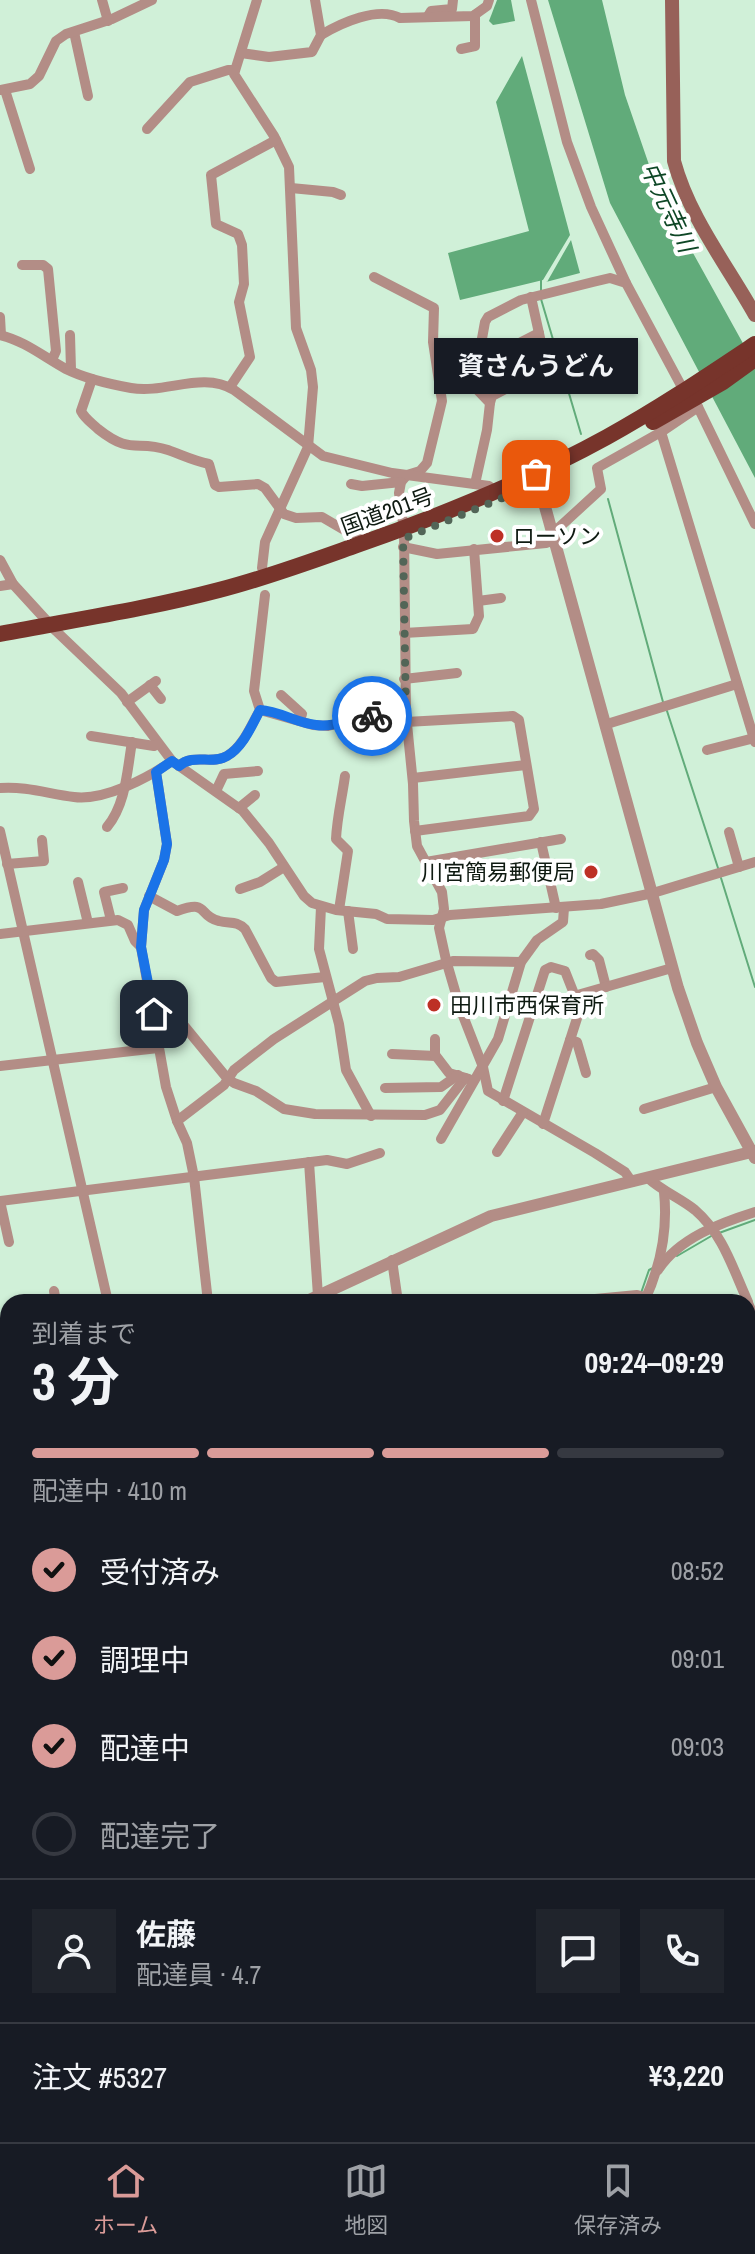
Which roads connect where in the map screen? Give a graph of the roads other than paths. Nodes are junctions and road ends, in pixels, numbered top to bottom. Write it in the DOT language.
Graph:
graph roads {
  1 [pos="102,0"];
  2 [pos="152,0"];
  3 [pos="257,0"];
  4 [pos="315,0"];
  5 [pos="453,0"];
  6 [pos="489,0"];
  7 [pos="531,0"];
  8 [pos="672,0"];
  9 [pos="475,15"];
  10 [pos="426,18"];
  11 [pos="108,21"];
  12 [pos="74,32"];
  13 [pos="321,35"];
  14 [pos="461,49"];
  15 [pos="241,53"];
  16 [pos="235,70"];
  17 [pos="2,90"];
  18 [pos="88,96"];
  19 [pos="147,129"];
  20 [pos="276,140"];
  21 [pos="30,169"];
  22 [pos="291,188"];
  23 [pos="341,195"];
  24 [pos="22,265"];
  25 [pos="374,277"];
  26 [pos="626,283"];
  27 [pos="531,297"];
  28 [pos="755,315"];
  29 [pos="0,317"];
  30 [pos="539,333"];
  31 [pos="1,335"];
  32 [pos="70,335"];
  33 [pos="754,349"];
  34 [pos="52,360"];
  35 [pos="473,361"];
  36 [pos="71,370"];
  37 [pos="92,379"];
  38 [pos="230,387"];
  39 [pos="693,396"];
  40 [pos="490,403"];
  41 [pos="661,432"];
  42 [pos="308,447"];
  43 [pos="404,478"];
  44 [pos="538,479"];
  45 [pos="351,484"];
  46 [pos="475,484"];
  47 [pos="496,492"];
  48 [pos="280,508"];
  49 [pos="755,524"];
  50 [pos="554,536"];
  51 [pos="403,539"];
  52 [pos="365,542"];
  53 [pos="474,549"];
  54 [pos="0,560"];
  55 [pos="262,568"];
  56 [pos="13,584"];
  57 [pos="0,586"];
  58 [pos="265,595"];
  59 [pos="501,598"];
  60 [pos="478,601"];
  61 [pos="54,628"];
  62 [pos="404,633"];
  63 [pos="0,634"];
  64 [pos="0,642"];
  65 [pos="457,673"];
  66 [pos="404,679"];
  67 [pos="737,684"];
  68 [pos="374,687"];
  69 [pos="281,695"];
  70 [pos="161,699"];
  71 [pos="127,702"];
  72 [pos="260,710"];
  73 [pos="380,712"];
  74 [pos="406,718"];
  75 [pos="300,721"];
  76 [pos="607,724"];
  77 [pos="91,736"];
  78 [pos="754,740"];
  79 [pos="132,742"];
  80 [pos="158,744"];
  81 [pos="706,748"];
  82 [pos="176,763"];
  83 [pos="526,765"];
  84 [pos="258,771"];
  85 [pos="156,772"];
  86 [pos="345,776"];
  87 [pos="413,778"];
  88 [pos="125,785"];
  89 [pos="17,787"];
  90 [pos="0,788"];
  91 [pos="216,791"];
  92 [pos="0,795"];
  93 [pos="255,795"];
  94 [pos="239,808"];
  95 [pos="107,827"];
  96 [pos="0,831"];
  97 [pos="415,831"];
  98 [pos="729,832"];
  99 [pos="561,839"];
  100 [pos="42,840"];
  101 [pos="541,842"];
  102 [pos="426,862"];
  103 [pos="7,864"];
  104 [pos="754,864"];
  105 [pos="284,867"];
  106 [pos="739,867"];
  107 [pos="78,882"];
  108 [pos="123,888"];
  109 [pos="240,889"];
  110 [pos="653,893"];
  111 [pos="149,896"];
  112 [pos="321,907"];
  113 [pos="560,908"];
  114 [pos="343,910"];
  115 [pos="442,917"];
  116 [pos="111,920"];
  117 [pos="88,923"];
  118 [pos="22,931"];
  119 [pos="0,934"];
  120 [pos="141,947"];
  121 [pos="353,949"];
  122 [pos="590,955"];
  123 [pos="521,962"];
  124 [pos="447,963"];
  125 [pos="672,968"];
  126 [pos="325,977"];
  127 [pos="606,987"];
  128 [pos="574,996"];
  129 [pos="333,1002"];
  130 [pos="154,1014"];
  131 [pos="435,1039"];
  132 [pos="570,1040"];
  133 [pos="158,1048"];
  134 [pos="392,1054"];
  135 [pos="435,1056"];
  136 [pos="52,1060"];
  137 [pos="0,1066"];
  138 [pos="483,1067"];
  139 [pos="586,1073"];
  140 [pos="227,1078"];
  141 [pos="466,1078"];
  142 [pos="716,1087"];
  143 [pos="385,1088"];
  144 [pos="503,1101"];
  145 [pos="644,1109"];
  146 [pos="523,1112"];
  147 [pos="371,1116"];
  148 [pos="177,1121"];
  149 [pos="543,1124"];
  150 [pos="441,1139"];
  151 [pos="497,1152"];
  152 [pos="380,1153"];
  153 [pos="754,1154"];
  154 [pos="309,1162"];
  155 [pos="194,1177"];
  156 [pos="648,1178"];
  157 [pos="632,1182"];
  158 [pos="81,1190"];
  159 [pos="664,1192"];
  160 [pos="0,1201"];
  161 [pos="755,1212"];
  162 [pos="713,1228"];
  163 [pos="9,1242"];
  164 [pos="392,1260"];
  165 [pos="658,1270"];
  166 [pos="106,1294"];
  167 [pos="207,1294"];
  168 [pos="311,1294"];
  169 [pos="321,1294"];
  170 [pos="397,1294"];
  171 [pos="648,1294"];
  172 [pos="745,1294"];
  1 -- 11 [label="street"];
  2 -- 11 [label="street"];
  3 -- 15 [label="street"];
  4 -- 13 [label="street"];
  5 -- 10 [label="street"];
  6 -- 9 [label="street"];
  7 -- 26 [label="street"];
  8 -- 28 [label="main road"];
  9 -- 10 [label="street"];
  9 -- 14 [label="street"];
  10 -- 13 [label="street"];
  11 -- 12 [label="street"];
  12 -- 17 [label="street"];
  12 -- 18 [label="street"];
  13 -- 15 [label="street"];
  15 -- 16 [label="street"];
  16 -- 19 [label="street"];
  16 -- 20 [label="street"];
  17 -- 21 [label="street"];
  20 -- 22 [label="street"];
  20 -- 38 [label="street"];
  22 -- 23 [label="street"];
  22 -- 42 [label="street"];
  24 -- 34 [label="street"];
  25 -- 43 [label="street"];
  26 -- 27 [label="street"];
  26 -- 39 [label="street"];
  27 -- 30 [label="street"];
  27 -- 35 [label="street"];
  29 -- 31 [label="street"];
  30 -- 35 [label="street"];
  30 -- 40 [label="street"];
  31 -- 34 [label="street"];
  32 -- 36 [label="street"];
  33 -- 39 [label="highway, 国道201号"];
  34 -- 36 [label="street"];
  35 -- 40 [label="street"];
  36 -- 37 [label="street"];
  37 -- 38 [label="street"];
  37 -- 48 [label="street"];
  38 -- 42 [label="street"];
  39 -- 41 [label="street"];
  39 -- 44 [label="highway, 国道201号"];
  39 -- 49 [label="street"];
  40 -- 46 [label="street"];
  41 -- 50 [label="street"];
  41 -- 67 [label="street"];
  42 -- 43 [label="street"];
  42 -- 48 [label="street"];
  43 -- 45 [label="street"];
  43 -- 46 [label="street"];
  43 -- 51 [label="street"];
  44 -- 47 [label="highway, 国道201号"];
  44 -- 50 [label="street"];
  44 -- 51 [label="highway, 国道201号"];
  46 -- 47 [label="street"];
  47 -- 51 [label="highway, 国道201号"];
  48 -- 52 [label="street"];
  48 -- 55 [label="street"];
  50 -- 53 [label="street"];
  50 -- 76 [label="street"];
  51 -- 52 [label="highway, 国道201号"];
  51 -- 53 [label="street"];
  51 -- 61 [label="highway, 国道201号"];
  51 -- 62 [label="street"];
  52 -- 61 [label="highway, 国道201号"];
  53 -- 60 [label="street"];
  54 -- 56 [label="street"];
  56 -- 57 [label="street"];
  56 -- 61 [label="street"];
  58 -- 72 [label="street"];
  59 -- 60 [label="street"];
  60 -- 62 [label="street"];
  61 -- 63 [label="highway, 国道201号"];
  61 -- 64 [label="highway, 国道201号"];
  61 -- 71 [label="street"];
  62 -- 66 [label="street"];
  65 -- 66 [label="street"];
  66 -- 74 [label="street"];
  67 -- 76 [label="street"];
  67 -- 78 [label="street"];
  68 -- 73 [label="street"];
  69 -- 75 [label="street"];
  70 -- 71 [label="street"];
  71 -- 80 [label="street"];
  72 -- 75 [label="street"];
  72 -- 82 [label="street"];
  73 -- 74 [label="street"];
  73 -- 75 [label="street"];
  74 -- 83 [label="street"];
  74 -- 87 [label="street"];
  76 -- 110 [label="street"];
  77 -- 79 [label="street"];
  78 -- 81 [label="street"];
  79 -- 80 [label="street"];
  79 -- 88 [label="street"];
  80 -- 82 [label="street"];
  82 -- 85 [label="street"];
  82 -- 91 [label="street"];
  83 -- 87 [label="street"];
  83 -- 97 [label="street"];
  84 -- 91 [label="street"];
  85 -- 88 [label="street"];
  85 -- 111 [label="street"];
  86 -- 114 [label="street"];
  87 -- 97 [label="street"];
  88 -- 89 [label="street"];
  88 -- 95 [label="street"];
  89 -- 90 [label="street"];
  89 -- 92 [label="street"];
  91 -- 94 [label="street"];
  93 -- 94 [label="street"];
  94 -- 105 [label="street"];
  96 -- 103 [label="street"];
  97 -- 102 [label="street"];
  98 -- 106 [label="street"];
  99 -- 101 [label="street"];
  100 -- 103 [label="street"];
  101 -- 102 [label="street"];
  101 -- 113 [label="street"];
  102 -- 115 [label="street"];
  103 -- 118 [label="street"];
  104 -- 106 [label="street"];
  105 -- 109 [label="street"];
  105 -- 112 [label="street"];
  106 -- 110 [label="street"];
  107 -- 117 [label="street"];
  108 -- 116 [label="street"];
  110 -- 113 [label="street"];
  110 -- 125 [label="street"];
  111 -- 120 [label="street"];
  111 -- 126 [label="street"];
  112 -- 114 [label="street"];
  112 -- 126 [label="street"];
  113 -- 115 [label="street"];
  113 -- 123 [label="street"];
  114 -- 115 [label="street"];
  114 -- 121 [label="street"];
  115 -- 124 [label="street"];
  116 -- 117 [label="street"];
  116 -- 120 [label="street"];
  117 -- 118 [label="street"];
  118 -- 119 [label="street"];
  118 -- 136 [label="street"];
  120 -- 130 [label="street"];
  122 -- 127 [label="street"];
  123 -- 124 [label="street"];
  123 -- 138 [label="street"];
  124 -- 129 [label="street"];
  124 -- 138 [label="street"];
  125 -- 127 [label="street"];
  125 -- 142 [label="street"];
  126 -- 129 [label="street"];
  127 -- 128 [label="street"];
  128 -- 132 [label="street"];
  128 -- 144 [label="street"];
  129 -- 140 [label="street"];
  129 -- 147 [label="street"];
  130 -- 133 [label="street"];
  130 -- 140 [label="street"];
  131 -- 135 [label="street"];
  132 -- 139 [label="street"];
  132 -- 149 [label="street"];
  133 -- 136 [label="street"];
  133 -- 148 [label="street"];
  134 -- 135 [label="street"];
  135 -- 141 [label="street"];
  136 -- 137 [label="street"];
  136 -- 158 [label="street"];
  138 -- 141 [label="street"];
  138 -- 144 [label="street"];
  140 -- 147 [label="street"];
  140 -- 148 [label="street"];
  141 -- 143 [label="street"];
  141 -- 147 [label="street"];
  141 -- 150 [label="street"];
  142 -- 145 [label="street"];
  142 -- 153 [label="street"];
  144 -- 146 [label="street"];
  146 -- 149 [label="street"];
  146 -- 151 [label="street"];
  148 -- 155 [label="street"];
  149 -- 157 [label="street"];
  152 -- 154 [label="street"];
  153 -- 156 [label="street"];
  154 -- 155 [label="street"];
  154 -- 168 [label="street"];
  155 -- 158 [label="street"];
  155 -- 167 [label="street"];
  156 -- 157 [label="street"];
  156 -- 159 [label="street"];
  157 -- 164 [label="street"];
  158 -- 160 [label="street"];
  158 -- 166 [label="street"];
  159 -- 162 [label="street"];
  159 -- 165 [label="street"];
  160 -- 163 [label="street"];
  161 -- 162 [label="street"];
  162 -- 165 [label="street"];
  162 -- 172 [label="street"];
  164 -- 169 [label="street"];
  164 -- 170 [label="street"];
  165 -- 171 [label="street"];
}
